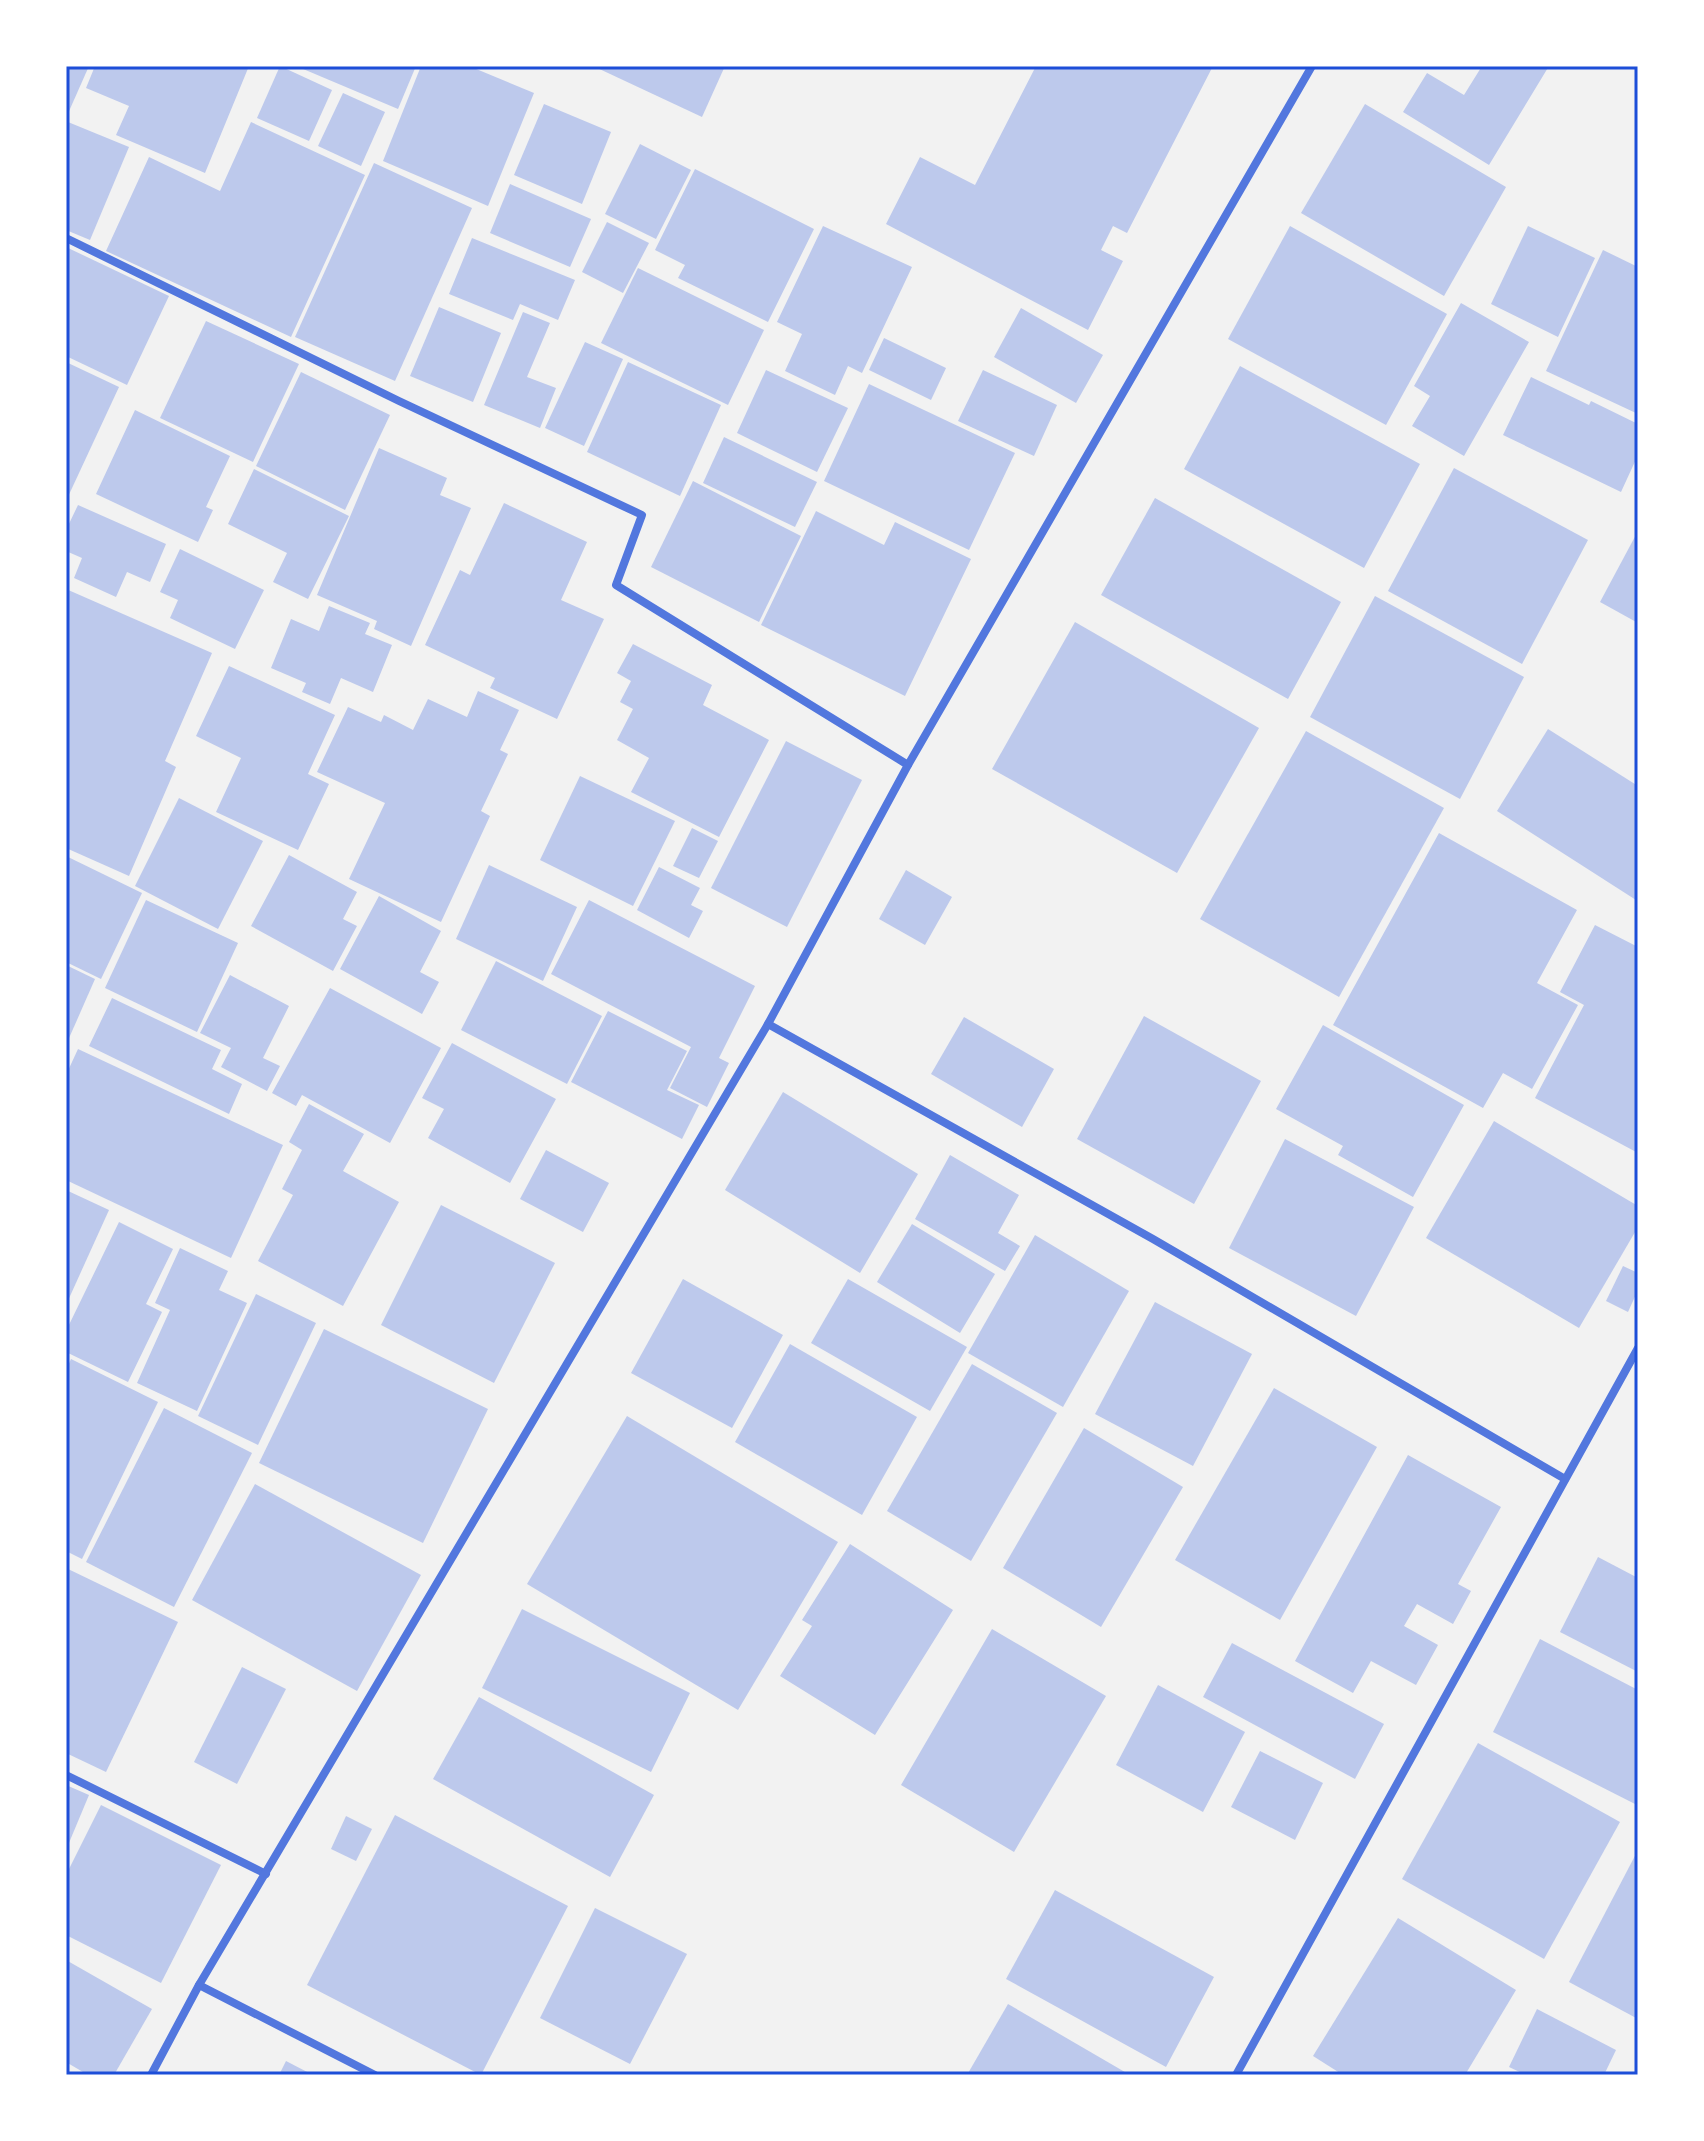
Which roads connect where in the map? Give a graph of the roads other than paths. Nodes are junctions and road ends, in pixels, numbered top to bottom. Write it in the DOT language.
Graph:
graph roads {
  1 [pos="1312,66"];
  2 [pos="66,238"];
  3 [pos="908,765"];
  4 [pos="768,1024"];
  5 [pos="1638,1348"];
  6 [pos="1565,1479"];
  7 [pos="66,1775"];
  8 [pos="266,1874"];
  9 [pos="199,1985"];
  10 [pos="151,2075"];
  11 [pos="375,2075"];
  12 [pos="1236,2075"];
  1 -- 3 [label="street"];
  2 -- 3 [label="street"];
  3 -- 4 [label="street"];
  4 -- 6 [label="street"];
  4 -- 8 [label="street"];
  5 -- 6 [label="street"];
  6 -- 12 [label="street"];
  7 -- 8 [label="street"];
  8 -- 9 [label="street"];
  9 -- 10 [label="street"];
  9 -- 11 [label="street"];
}
